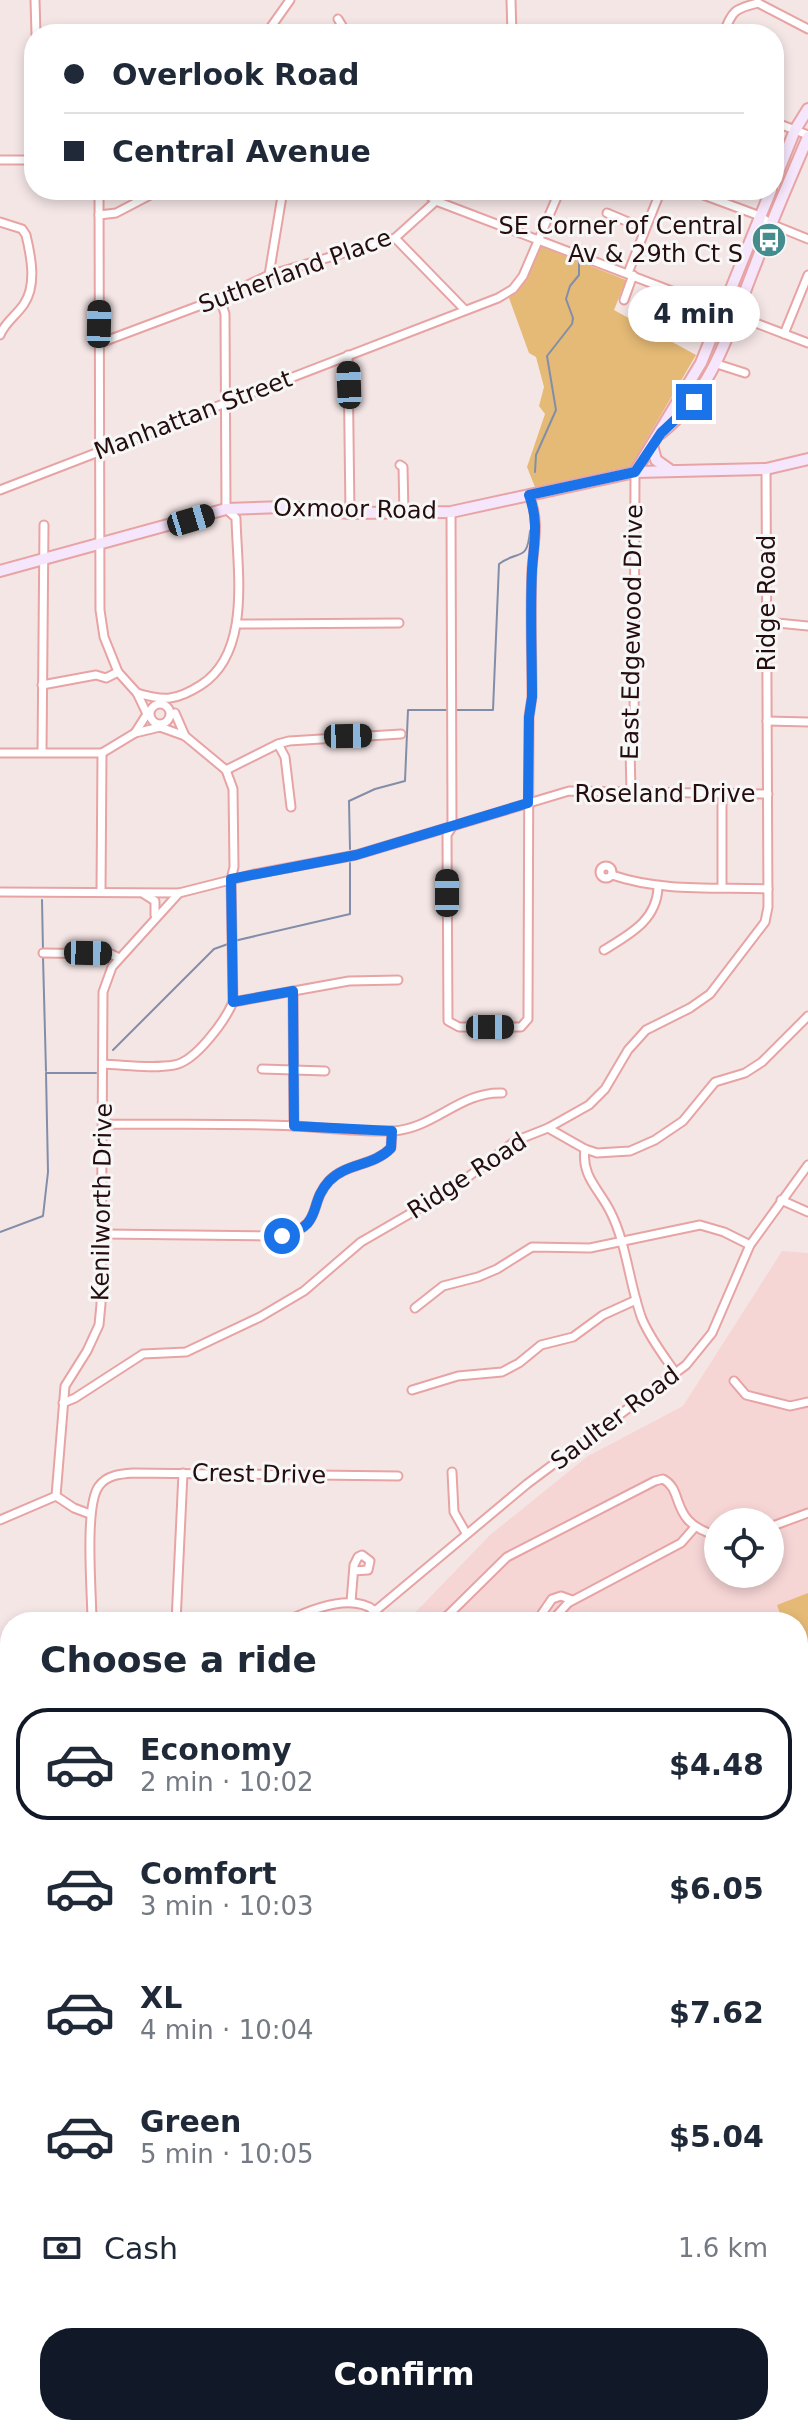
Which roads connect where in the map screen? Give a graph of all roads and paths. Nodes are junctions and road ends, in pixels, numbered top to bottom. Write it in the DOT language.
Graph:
graph roads {
  1 [pos="35,0"];
  2 [pos="290,0"];
  3 [pos="511,0"];
  4 [pos="758,2"];
  5 [pos="338,19"];
  6 [pos="36,24"];
  7 [pos="273,24"];
  8 [pos="341,24"];
  9 [pos="512,24"];
  10 [pos="727,24"];
  11 [pos="808,29"];
  12 [pos="808,109"];
  13 [pos="784,126"];
  14 [pos="795,130"];
  15 [pos="808,136"];
  16 [pos="784,157"];
  17 [pos="0,160"];
  18 [pos="24,160"];
  19 [pos="784,193"];
  20 [pos="99,200"];
  21 [pos="141,200"];
  22 [pos="281,200"];
  23 [pos="555,200"];
  24 [pos="657,200"];
  25 [pos="717,200"];
  26 [pos="767,200"];
  27 [pos="781,200"];
  28 [pos="436,201"];
  29 [pos="607,213"];
  30 [pos="99,215"];
  31 [pos="760,216"];
  32 [pos="0,222"];
  33 [pos="771,224"];
  34 [pos="645,229"];
  35 [pos="395,238"];
  36 [pos="538,239"];
  37 [pos="808,239"];
  38 [pos="630,274"];
  39 [pos="269,275"];
  40 [pos="808,275"];
  41 [pos="220,298"];
  42 [pos="624,300"];
  43 [pos="465,310"];
  44 [pos="723,311"];
  45 [pos="735,315"];
  46 [pos="784,334"];
  47 [pos="0,335"];
  48 [pos="100,343"];
  49 [pos="808,343"];
  50 [pos="348,355"];
  51 [pos="717,364"];
  52 [pos="745,373"];
  53 [pos="225,402"];
  54 [pos="661,433"];
  55 [pos="652,445"];
  56 [pos="99,451"];
  57 [pos="808,459"];
  58 [pos="400,465"];
  59 [pos="766,469"];
  60 [pos="671,471"];
  61 [pos="635,472"];
  62 [pos="0,490"];
  63 [pos="529,495"];
  64 [pos="226,509"];
  65 [pos="451,512"];
  66 [pos="350,513"];
  67 [pos="404,514"];
  68 [pos="44,525"];
  69 [pos="100,544"];
  70 [pos="44,558"];
  71 [pos="0,571"];
  72 [pos="767,622"];
  73 [pos="399,623"];
  74 [pos="237,624"];
  75 [pos="808,626"];
  76 [pos="118,672"];
  77 [pos="42,685"];
  78 [pos="137,693"];
  79 [pos="186,695"];
  80 [pos="162,702"];
  81 [pos="173,713"];
  82 [pos="148,714"];
  83 [pos="767,721"];
  84 [pos="808,722"];
  85 [pos="160,726"];
  86 [pos="135,733"];
  87 [pos="401,734"];
  88 [pos="185,736"];
  89 [pos="278,744"];
  90 [pos="42,752"];
  91 [pos="0,753"];
  92 [pos="102,753"];
  93 [pos="226,770"];
  94 [pos="631,792"];
  95 [pos="722,793"];
  96 [pos="768,794"];
  97 [pos="528,803"];
  98 [pos="291,807"];
  99 [pos="452,827"];
  100 [pos="612,875"];
  101 [pos="231,879"];
  102 [pos="658,887"];
  103 [pos="722,887"];
  104 [pos="768,889"];
  105 [pos="0,892"];
  106 [pos="101,892"];
  107 [pos="142,893"];
  108 [pos="179,893"];
  109 [pos="155,918"];
  110 [pos="604,950"];
  111 [pos="43,953"];
  112 [pos="119,958"];
  113 [pos="398,980"];
  114 [pos="293,991"];
  115 [pos="233,1002"];
  116 [pos="808,1016"];
  117 [pos="103,1064"];
  118 [pos="262,1069"];
  119 [pos="294,1069"];
  120 [pos="325,1071"];
  121 [pos="502,1093"];
  122 [pos="571,1115"];
  123 [pos="103,1124"];
  124 [pos="294,1126"];
  125 [pos="548,1128"];
  126 [pos="392,1131"];
  127 [pos="567,1138"];
  128 [pos="585,1149"];
  129 [pos="808,1165"];
  130 [pos="781,1200"];
  131 [pos="808,1212"];
  132 [pos="103,1234"];
  133 [pos="621,1243"];
  134 [pos="750,1245"];
  135 [pos="636,1300"];
  136 [pos="415,1308"];
  137 [pos="675,1372"];
  138 [pos="734,1381"];
  139 [pos="412,1390"];
  140 [pos="808,1402"];
  141 [pos="63,1403"];
  142 [pos="452,1472"];
  143 [pos="183,1473"];
  144 [pos="398,1476"];
  145 [pos="56,1496"];
  146 [pos="808,1513"];
  147 [pos="90,1514"];
  148 [pos="0,1520"];
  149 [pos="784,1522"];
  150 [pos="695,1527"];
  151 [pos="704,1531"];
  152 [pos="466,1533"];
  153 [pos="354,1571"];
  154 [pos="572,1600"];
  155 [pos="351,1602"];
  156 [pos="374,1610"];
  157 [pos="92,1612"];
  158 [pos="176,1612"];
  159 [pos="312,1612"];
  160 [pos="451,1612"];
  161 [pos="543,1612"];
  162 [pos="558,1612"];
  1 -- 6 [label="street"];
  2 -- 7 [label="street"];
  3 -- 9 [label="street"];
  4 -- 10 [label="street"];
  4 -- 11 [label="street"];
  5 -- 8 [label="street"];
  12 -- 14 [label="main road"];
  13 -- 14 [label="street"];
  14 -- 15 [label="street"];
  14 -- 16 [label="main road"];
  15 -- 19 [label="main road"];
  17 -- 18 [label="street"];
  20 -- 30 [label="street"];
  21 -- 30 [label="street"];
  22 -- 39 [label="street"];
  23 -- 36 [label="street, Manhattan Street"];
  24 -- 34 [label="street"];
  25 -- 31 [label="street"];
  26 -- 31 [label="main road"];
  27 -- 33 [label="main road"];
  28 -- 35 [label="street, Sutherland Place"];
  28 -- 36 [label="street"];
  29 -- 34 [label="street"];
  30 -- 48 [label="street"];
  31 -- 33 [label="street"];
  31 -- 44 [label="main road"];
  32 -- 47 [label="street"];
  33 -- 37 [label="street"];
  33 -- 45 [label="main road"];
  34 -- 38 [label="street"];
  35 -- 39 [label="street, Sutherland Place"];
  35 -- 43 [label="street"];
  36 -- 38 [label="street"];
  36 -- 43 [label="street, Manhattan Street"];
  38 -- 42 [label="street"];
  38 -- 44 [label="street"];
  39 -- 41 [label="street, Sutherland Place"];
  40 -- 46 [label="street"];
  41 -- 48 [label="street, Sutherland Place"];
  41 -- 53 [label="street"];
  43 -- 50 [label="street, Manhattan Street"];
  44 -- 45 [label="street"];
  44 -- 54 [label="main road"];
  45 -- 46 [label="street"];
  45 -- 51 [label="main road"];
  46 -- 49 [label="street"];
  48 -- 56 [label="street"];
  50 -- 53 [label="street, Manhattan Street"];
  50 -- 66 [label="street"];
  51 -- 52 [label="street"];
  51 -- 54 [label="main road"];
  53 -- 56 [label="street, Manhattan Street"];
  53 -- 64 [label="street"];
  54 -- 55 [label="main road"];
  55 -- 60 [label="main road"];
  55 -- 61 [label="main road"];
  56 -- 62 [label="street, Manhattan Street"];
  56 -- 69 [label="street"];
  57 -- 59 [label="main road, Oxmoor Road"];
  58 -- 67 [label="street"];
  59 -- 60 [label="main road, Oxmoor Road"];
  59 -- 72 [label="street, Ridge Road"];
  60 -- 61 [label="main road, Oxmoor Road"];
  61 -- 63 [label="main road, Oxmoor Road"];
  61 -- 94 [label="street, East Edgewood Drive"];
  63 -- 65 [label="main road, Oxmoor Road"];
  63 -- 97 [label="street"];
  64 -- 66 [label="main road, Oxmoor Road"];
  64 -- 69 [label="main road, Oxmoor Road"];
  64 -- 74 [label="street"];
  65 -- 67 [label="main road, Oxmoor Road"];
  65 -- 99 [label="street"];
  66 -- 67 [label="main road, Oxmoor Road"];
  68 -- 70 [label="street"];
  69 -- 70 [label="main road, Oxmoor Road"];
  69 -- 76 [label="street"];
  70 -- 71 [label="main road, Oxmoor Road"];
  70 -- 77 [label="street"];
  72 -- 75 [label="street"];
  72 -- 83 [label="street, Ridge Road"];
  73 -- 74 [label="street"];
  74 -- 79 [label="street"];
  76 -- 77 [label="street"];
  76 -- 78 [label="street"];
  77 -- 90 [label="street"];
  78 -- 80 [label="street"];
  78 -- 82 [label="street"];
  79 -- 80 [label="street"];
  79 -- 81 [label="street"];
  80 -- 81 [label="street"];
  80 -- 82 [label="street"];
  81 -- 85 [label="street"];
  81 -- 88 [label="street"];
  82 -- 85 [label="street"];
  82 -- 86 [label="street"];
  83 -- 84 [label="street"];
  83 -- 96 [label="street, Ridge Road"];
  85 -- 86 [label="street"];
  85 -- 88 [label="street"];
  86 -- 92 [label="street"];
  87 -- 89 [label="street"];
  88 -- 93 [label="street"];
  89 -- 93 [label="street"];
  89 -- 98 [label="street"];
  90 -- 91 [label="street"];
  90 -- 92 [label="street"];
  92 -- 106 [label="street"];
  93 -- 101 [label="street"];
  94 -- 95 [label="street, Roseland Drive"];
  94 -- 97 [label="street, Roseland Drive"];
  95 -- 96 [label="street, Roseland Drive"];
  95 -- 103 [label="street"];
  96 -- 104 [label="street, Ridge Road"];
  97 -- 99 [label="street, Roseland Drive"];
  97 -- 99 [label="street"];
  99 -- 101 [label="street, Roseland Drive"];
  100 -- 102 [label="street"];
  101 -- 108 [label="street, Roseland Drive"];
  101 -- 115 [label="street"];
  102 -- 103 [label="street"];
  102 -- 110 [label="street"];
  103 -- 104 [label="street"];
  104 -- 122 [label="street, Ridge Road"];
  105 -- 106 [label="street, Roseland Drive"];
  106 -- 107 [label="street, Roseland Drive"];
  107 -- 108 [label="street, Roseland Drive"];
  107 -- 109 [label="street"];
  108 -- 109 [label="street, Kenilworth Drive"];
  109 -- 112 [label="street, Kenilworth Drive"];
  111 -- 112 [label="street"];
  112 -- 117 [label="street, Kenilworth Drive"];
  113 -- 114 [label="street"];
  114 -- 115 [label="street"];
  114 -- 119 [label="street"];
  115 -- 117 [label="street"];
  116 -- 128 [label="street"];
  117 -- 123 [label="street, Kenilworth Drive"];
  118 -- 119 [label="street"];
  119 -- 120 [label="street"];
  119 -- 124 [label="street"];
  121 -- 126 [label="street"];
  122 -- 125 [label="street, Ridge Road"];
  122 -- 127 [label="street"];
  123 -- 124 [label="street"];
  123 -- 132 [label="street, Kenilworth Drive"];
  124 -- 126 [label="street"];
  125 -- 127 [label="street"];
  125 -- 141 [label="street, Ridge Road"];
  126 -- 132 [label="street"];
  127 -- 128 [label="street"];
  128 -- 133 [label="street"];
  129 -- 130 [label="street, Saulter Road"];
  130 -- 131 [label="street"];
  130 -- 134 [label="street, Saulter Road"];
  132 -- 141 [label="street, Kenilworth Drive"];
  133 -- 134 [label="street"];
  133 -- 135 [label="street"];
  133 -- 136 [label="street"];
  134 -- 137 [label="street, Saulter Road"];
  135 -- 137 [label="street"];
  135 -- 139 [label="street"];
  137 -- 152 [label="street, Saulter Road"];
  138 -- 140 [label="street"];
  141 -- 145 [label="street, Kenilworth Drive"];
  142 -- 152 [label="street"];
  143 -- 144 [label="street, Crest Drive"];
  143 -- 147 [label="street, Crest Drive"];
  143 -- 158 [label="street"];
  145 -- 147 [label="street"];
  145 -- 148 [label="street"];
  146 -- 149 [label="street"];
  147 -- 157 [label="street"];
  150 -- 151 [label="street"];
  150 -- 154 [label="street"];
  150 -- 160 [label="street"];
  152 -- 156 [label="street, Saulter Road"];
  153 -- 155 [label="street"];
  154 -- 161 [label="street"];
  154 -- 162 [label="street"];
  155 -- 156 [label="street"];
  155 -- 159 [label="street"];
}
